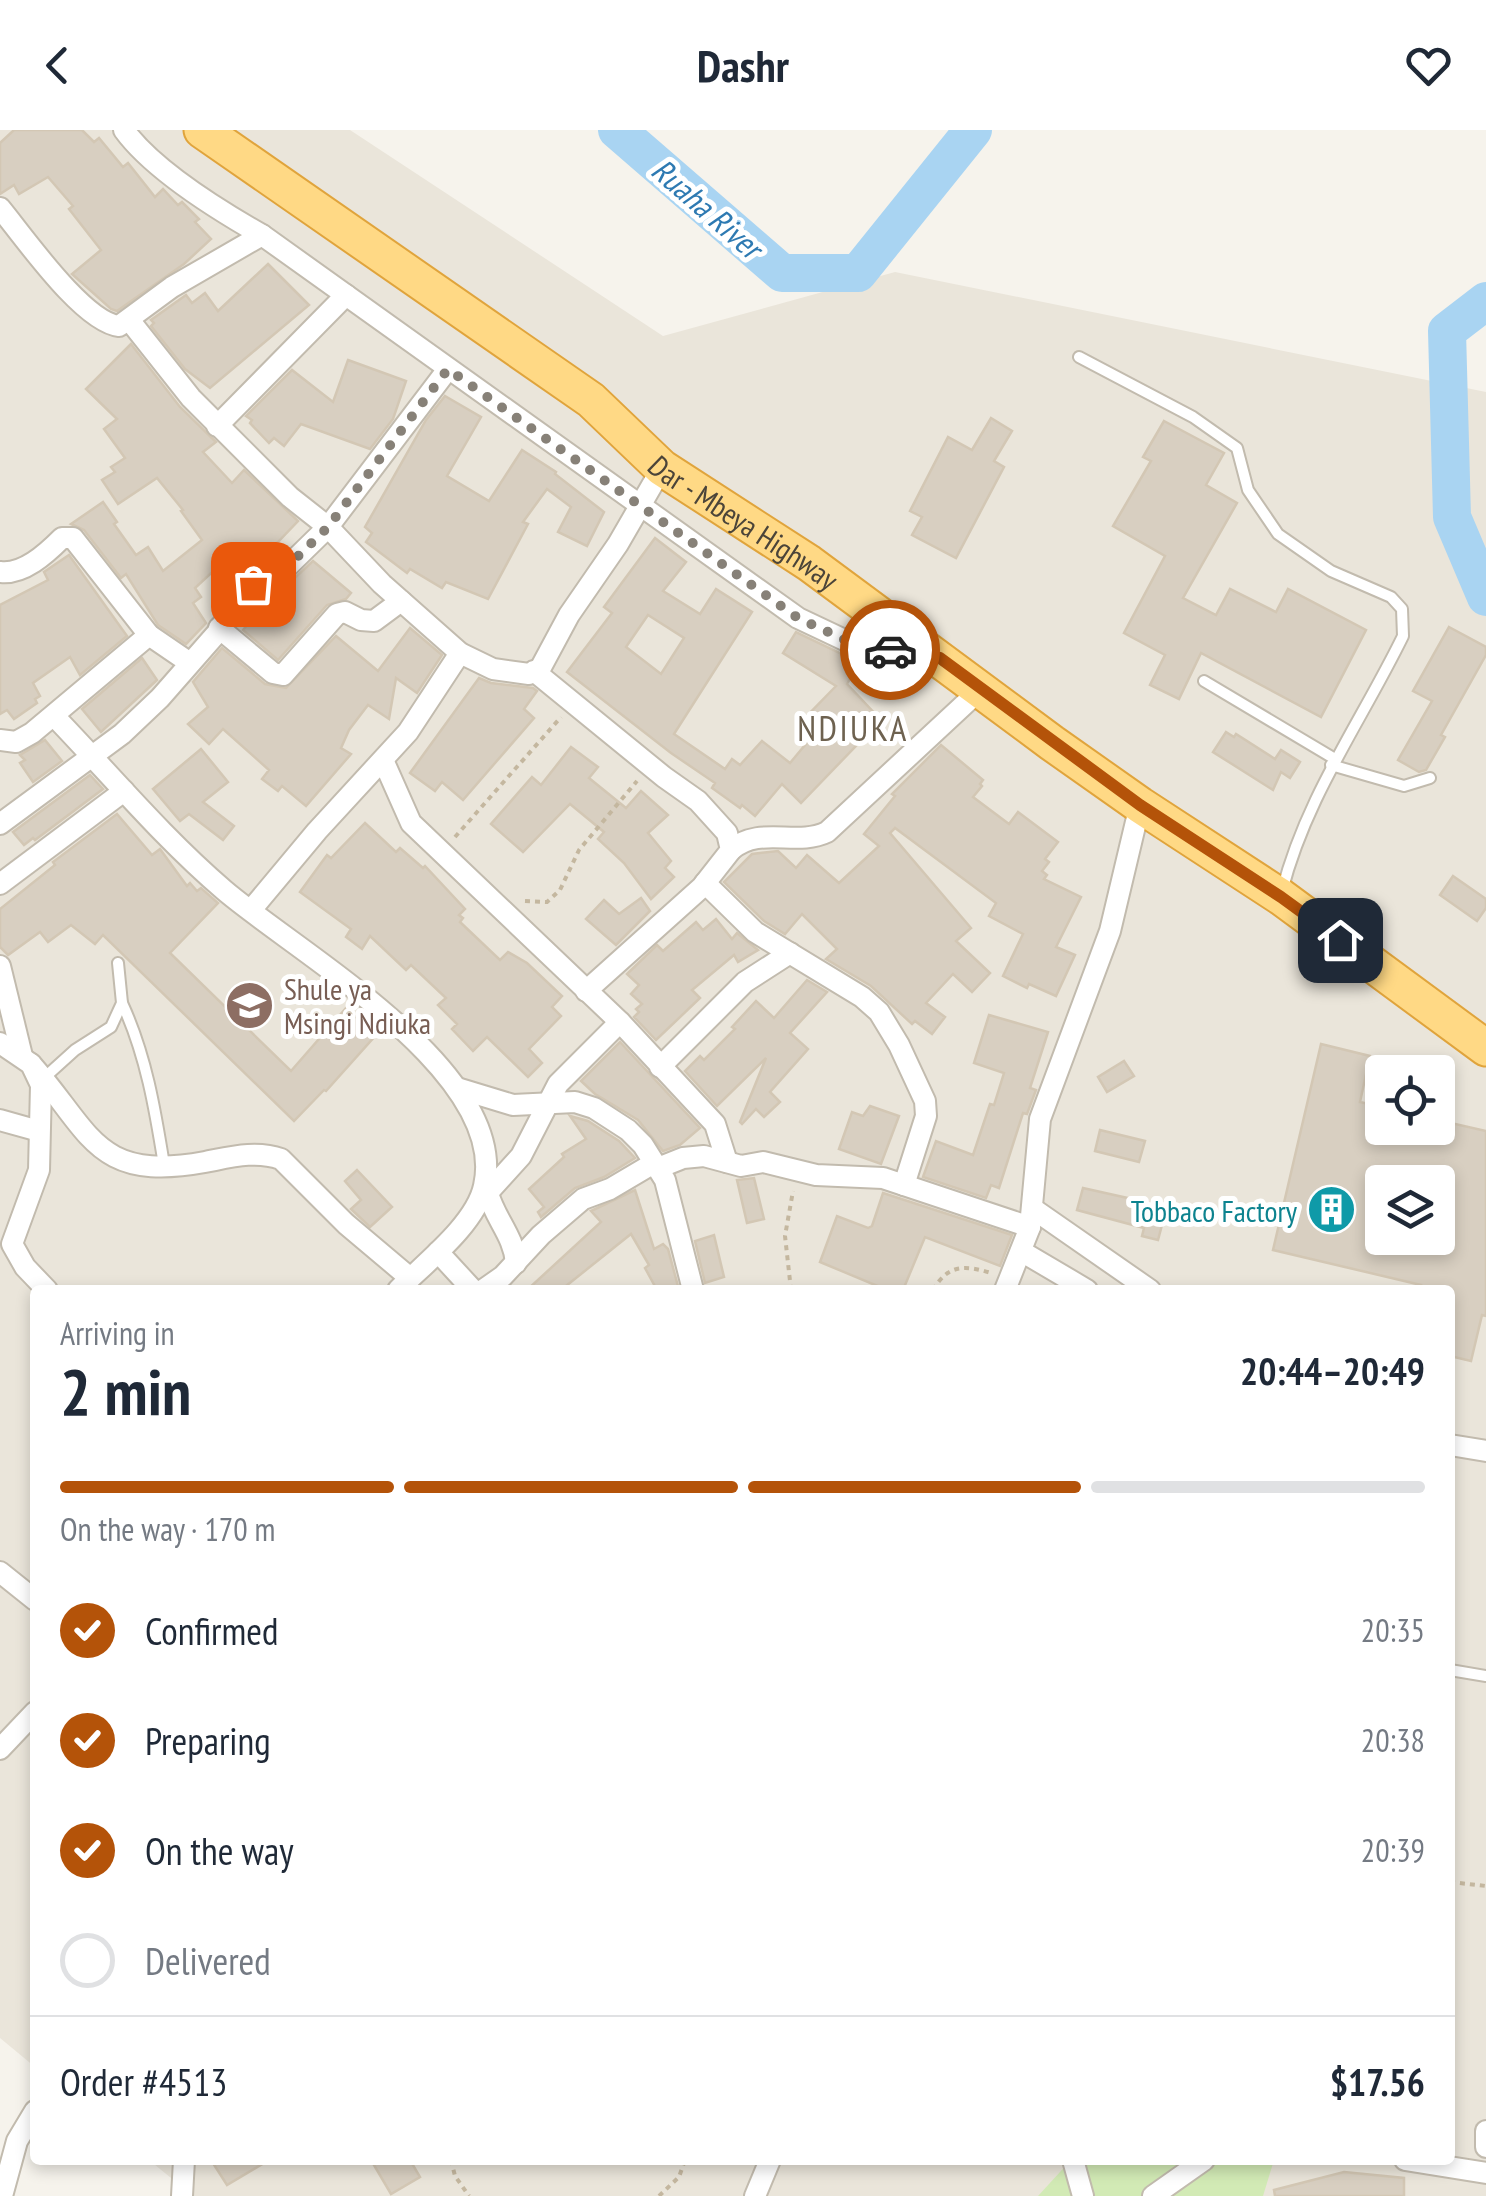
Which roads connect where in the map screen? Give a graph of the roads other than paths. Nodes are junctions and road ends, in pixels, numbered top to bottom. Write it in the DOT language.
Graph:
graph roads {
  1 [pos="124,130"];
  2 [pos="202,130"];
  3 [pos="0,208"];
  4 [pos="262,235"];
  5 [pos="346,295"];
  6 [pos="130,322"];
  7 [pos="1079,357"];
  8 [pos="448,369"];
  9 [pos="217,426"];
  10 [pos="662,468"];
  11 [pos="639,503"];
  12 [pos="328,527"];
  13 [pos="0,572"];
  14 [pos="401,600"];
  15 [pos="219,628"];
  16 [pos="149,635"];
  17 [pos="460,653"];
  18 [pos="940,658"];
  19 [pos="190,664"];
  20 [pos="534,672"];
  21 [pos="1204,681"];
  22 [pos="981,689"];
  23 [pos="54,716"];
  24 [pos="5,746"];
  25 [pos="92,756"];
  26 [pos="383,760"];
  27 [pos="1333,762"];
  28 [pos="1430,778"];
  29 [pos="124,791"];
  30 [pos="1140,805"];
  31 [pos="0,824"];
  32 [pos="731,850"];
  33 [pos="1,881"];
  34 [pos="705,883"];
  35 [pos="1281,897"];
  36 [pos="251,910"];
  37 [pos="790,954"];
  38 [pos="118,963"];
  39 [pos="0,966"];
  40 [pos="586,990"];
  41 [pos="122,1003"];
  42 [pos="620,1022"];
  43 [pos="0,1043"];
  44 [pos="1486,1048"];
  45 [pos="32,1066"];
  46 [pos="660,1067"];
  47 [pos="458,1088"];
  48 [pos="547,1102"];
  49 [pos="0,1120"];
  50 [pos="715,1124"];
  51 [pos="39,1131"];
  52 [pos="694,1156"];
  53 [pos="727,1162"];
  54 [pos="164,1166"];
  55 [pos="656,1166"];
  56 [pos="904,1184"];
  57 [pos="482,1199"];
  58 [pos="1031,1217"];
  59 [pos="1021,1251"];
  60 [pos="438,1252"];
  61 [pos="516,1263"];
  62 [pos="404,1284"];
  63 [pos="1008,1284"];
  64 [pos="42,1285"];
  65 [pos="468,1285"];
  66 [pos="490,1285"];
  67 [pos="692,1285"];
  68 [pos="1079,1285"];
  69 [pos="1142,1285"];
  70 [pos="1455,1446"];
  71 [pos="1486,1451"];
  72 [pos="0,1572"];
  73 [pos="30,1596"];
  74 [pos="1455,1671"];
  75 [pos="1486,1676"];
  76 [pos="30,1717"];
  77 [pos="0,1748"];
  78 [pos="30,2119"];
  79 [pos="1486,2131"];
  80 [pos="1486,2147"];
  81 [pos="184,2165"];
  82 [pos="768,2165"];
  83 [pos="1074,2165"];
  84 [pos="1197,2165"];
  85 [pos="1437,2165"];
  86 [pos="1486,2173"];
  87 [pos="2,2196"];
  88 [pos="182,2196"];
  89 [pos="756,2196"];
  90 [pos="1083,2196"];
  91 [pos="1153,2196"];
  1 -- 4 [label="street"];
  2 -- 10 [label="highway, Dar - Mbeya Highway"];
  3 -- 6 [label="street"];
  4 -- 5 [label="street"];
  4 -- 6 [label="street"];
  5 -- 8 [label="street"];
  5 -- 9 [label="street"];
  6 -- 9 [label="street"];
  7 -- 27 [label="lane"];
  8 -- 11 [label="street"];
  8 -- 12 [label="street"];
  9 -- 12 [label="street"];
  10 -- 11 [label="street"];
  10 -- 18 [label="highway, Dar - Mbeya Highway"];
  11 -- 18 [label="street"];
  11 -- 20 [label="street"];
  12 -- 14 [label="street"];
  12 -- 15 [label="street"];
  13 -- 16 [label="street"];
  14 -- 15 [label="street"];
  14 -- 17 [label="street"];
  15 -- 19 [label="street"];
  16 -- 19 [label="street"];
  16 -- 23 [label="street"];
  17 -- 20 [label="street"];
  17 -- 26 [label="street"];
  18 -- 22 [label="highway, Dar - Mbeya Highway"];
  19 -- 25 [label="street"];
  20 -- 32 [label="street"];
  21 -- 27 [label="lane"];
  22 -- 30 [label="highway, Dar - Mbeya Highway"];
  22 -- 32 [label="street"];
  23 -- 24 [label="street"];
  23 -- 25 [label="street"];
  25 -- 29 [label="street"];
  25 -- 31 [label="street"];
  26 -- 36 [label="street"];
  26 -- 40 [label="street"];
  27 -- 28 [label="lane"];
  27 -- 35 [label="lane"];
  29 -- 33 [label="street"];
  29 -- 36 [label="street"];
  30 -- 35 [label="highway, Dar - Mbeya Highway"];
  30 -- 58 [label="street"];
  32 -- 34 [label="street"];
  34 -- 37 [label="street"];
  34 -- 40 [label="street"];
  35 -- 44 [label="highway, Dar - Mbeya Highway"];
  36 -- 47 [label="street"];
  37 -- 46 [label="street"];
  37 -- 56 [label="street"];
  38 -- 41 [label="lane"];
  39 -- 45 [label="street"];
  40 -- 42 [label="street"];
  41 -- 45 [label="lane"];
  41 -- 54 [label="lane"];
  42 -- 46 [label="street"];
  42 -- 48 [label="street"];
  43 -- 45 [label="street"];
  45 -- 51 [label="street"];
  45 -- 54 [label="street"];
  46 -- 50 [label="street"];
  47 -- 48 [label="street"];
  47 -- 57 [label="street"];
  48 -- 55 [label="street"];
  48 -- 57 [label="street"];
  49 -- 51 [label="street"];
  50 -- 52 [label="street"];
  50 -- 53 [label="street"];
  51 -- 64 [label="street"];
  52 -- 53 [label="street"];
  52 -- 55 [label="street"];
  53 -- 56 [label="street"];
  54 -- 62 [label="street"];
  55 -- 61 [label="street"];
  55 -- 67 [label="street"];
  56 -- 58 [label="street"];
  57 -- 60 [label="street"];
  57 -- 61 [label="street"];
  58 -- 59 [label="street"];
  58 -- 69 [label="street"];
  59 -- 63 [label="street"];
  59 -- 68 [label="street"];
  60 -- 62 [label="street"];
  60 -- 65 [label="street"];
  61 -- 66 [label="street"];
  70 -- 71 [label="street"];
  72 -- 73 [label="street"];
  74 -- 75 [label="lane"];
  76 -- 77 [label="street"];
  78 -- 87 [label="street"];
  79 -- 80 [label="street"];
  81 -- 88 [label="street"];
  82 -- 89 [label="street"];
  83 -- 90 [label="street"];
  84 -- 91 [label="street"];
  85 -- 86 [label="street"];
}
